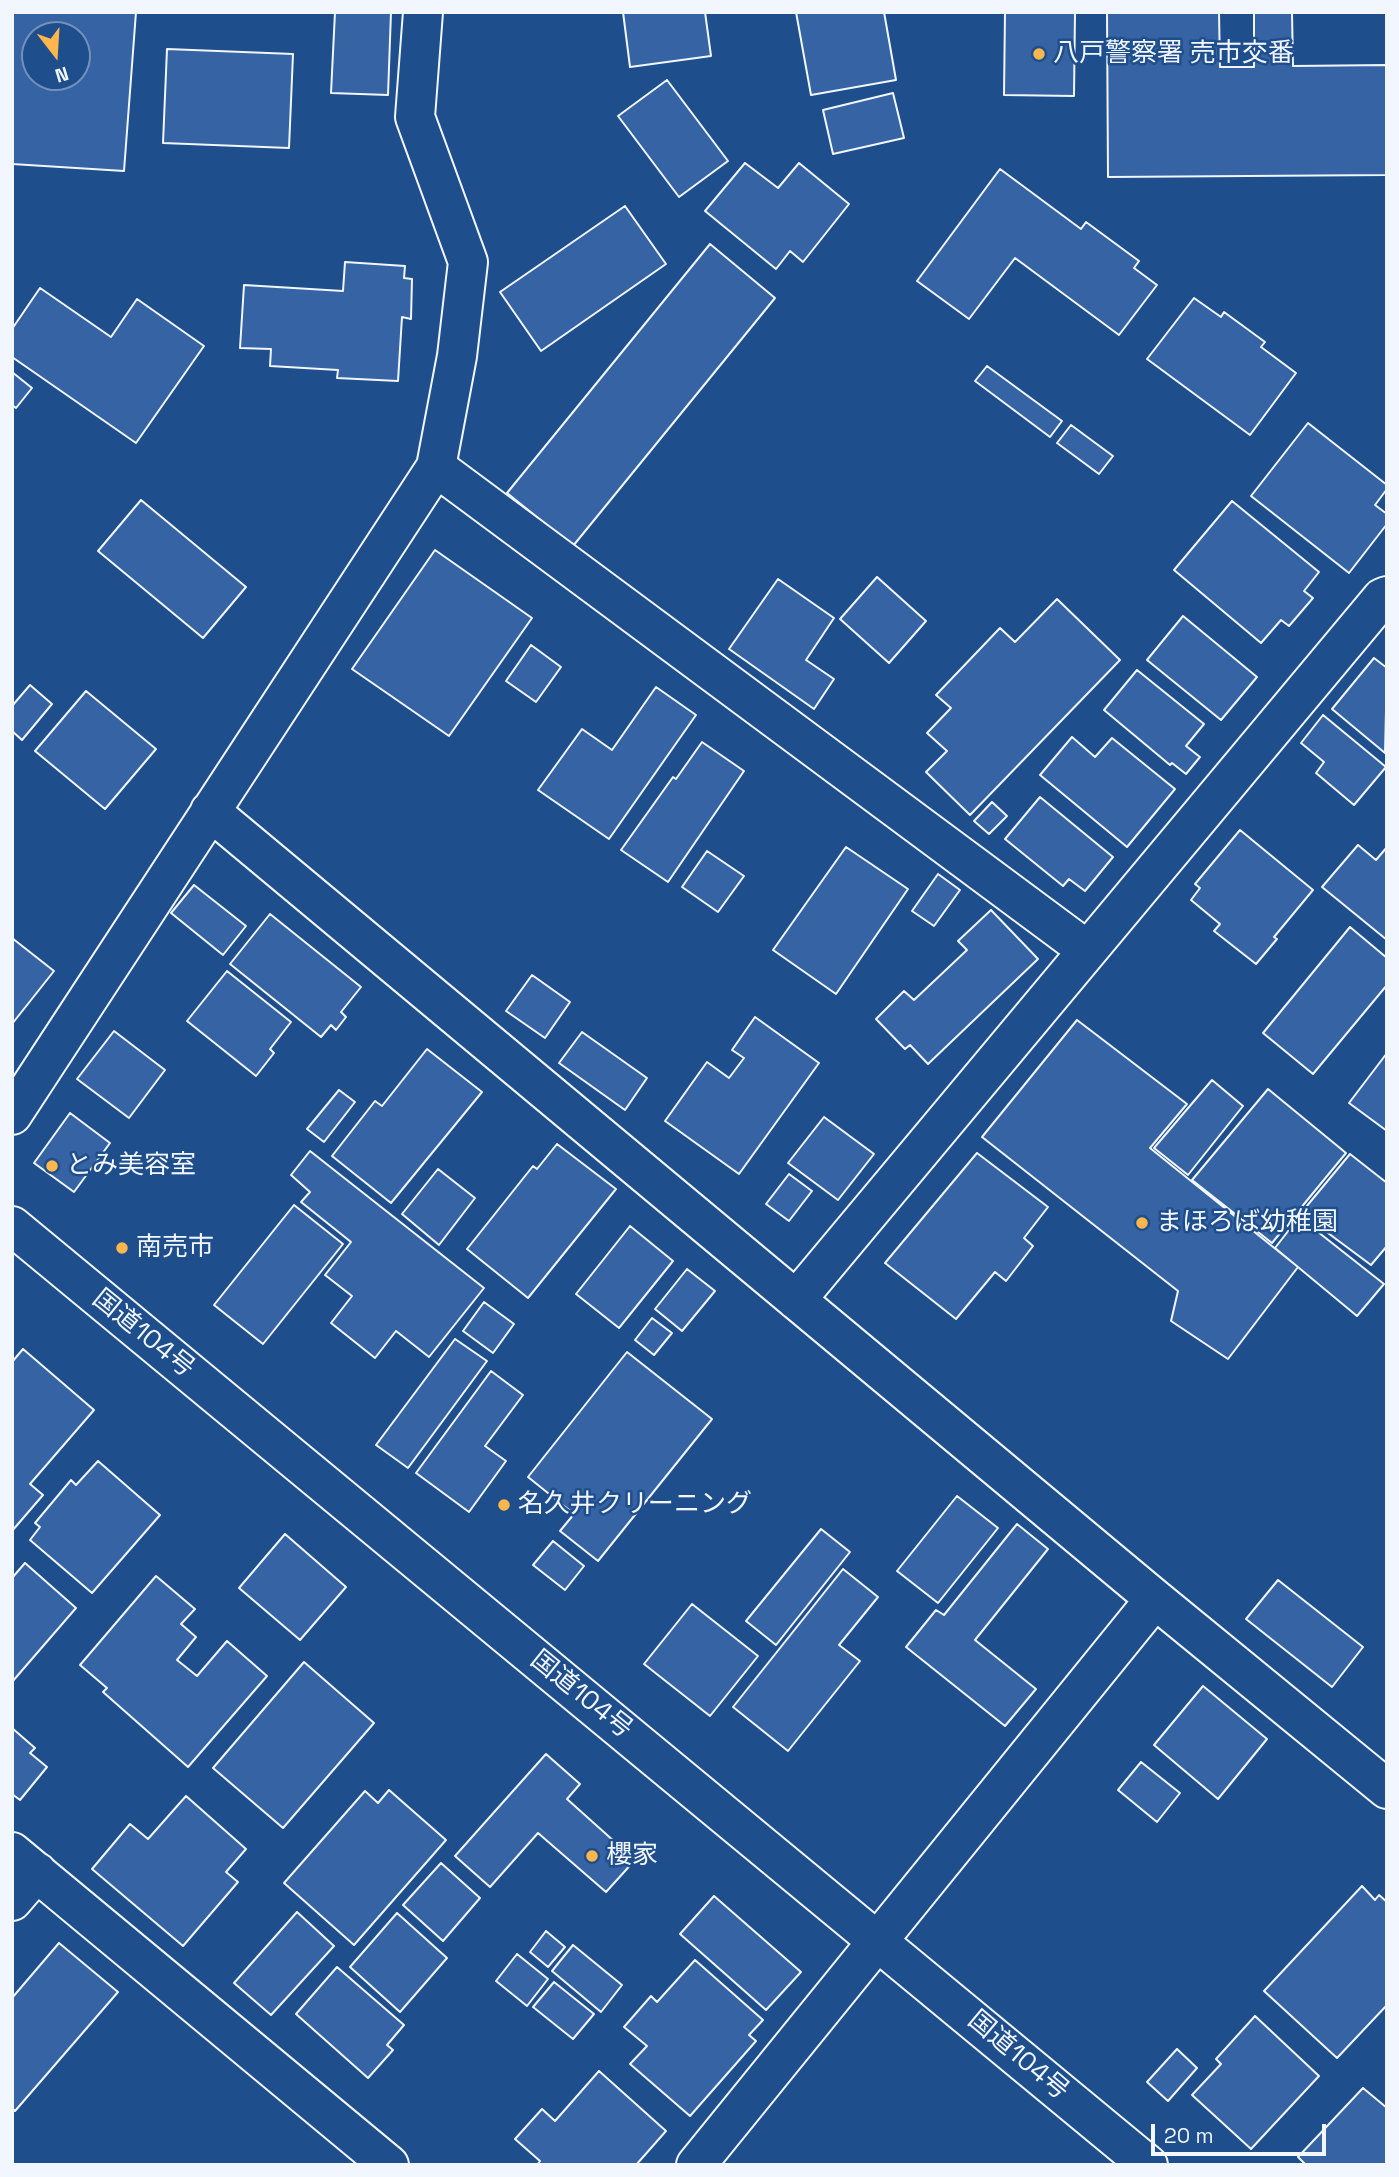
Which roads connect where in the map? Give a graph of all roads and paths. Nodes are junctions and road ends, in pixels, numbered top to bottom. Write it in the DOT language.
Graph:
graph roads {
  1 [pos="423,12"];
  2 [pos="436,467"];
  3 [pos="1385,599"];
  4 [pos="210,811"];
  5 [pos="1087,950"];
  6 [pos="12,1115"];
  7 [pos="12,1226"];
  8 [pos="796,1300"];
  9 [pos="1155,1600"];
  10 [pos="1387,1789"];
  11 [pos="25,1862"];
  12 [pos="12,1901"];
  13 [pos="878,1940"];
  14 [pos="388,2165"];
  15 [pos="696,2165"];
  16 [pos="1148,2165"];
  1 -- 2 [label="main road"];
  2 -- 4 [label="main road"];
  2 -- 5 [label="main road"];
  3 -- 5 [label="main road"];
  4 -- 6 [label="main road"];
  4 -- 8 [label="main road"];
  5 -- 8 [label="main road"];
  7 -- 13 [label="main road, 国道104号"];
  8 -- 9 [label="main road"];
  9 -- 10 [label="main road"];
  9 -- 13 [label="main road"];
  11 -- 12 [label="main road"];
  11 -- 14 [label="main road"];
  13 -- 15 [label="main road"];
  13 -- 16 [label="main road, 国道104号"];
}
